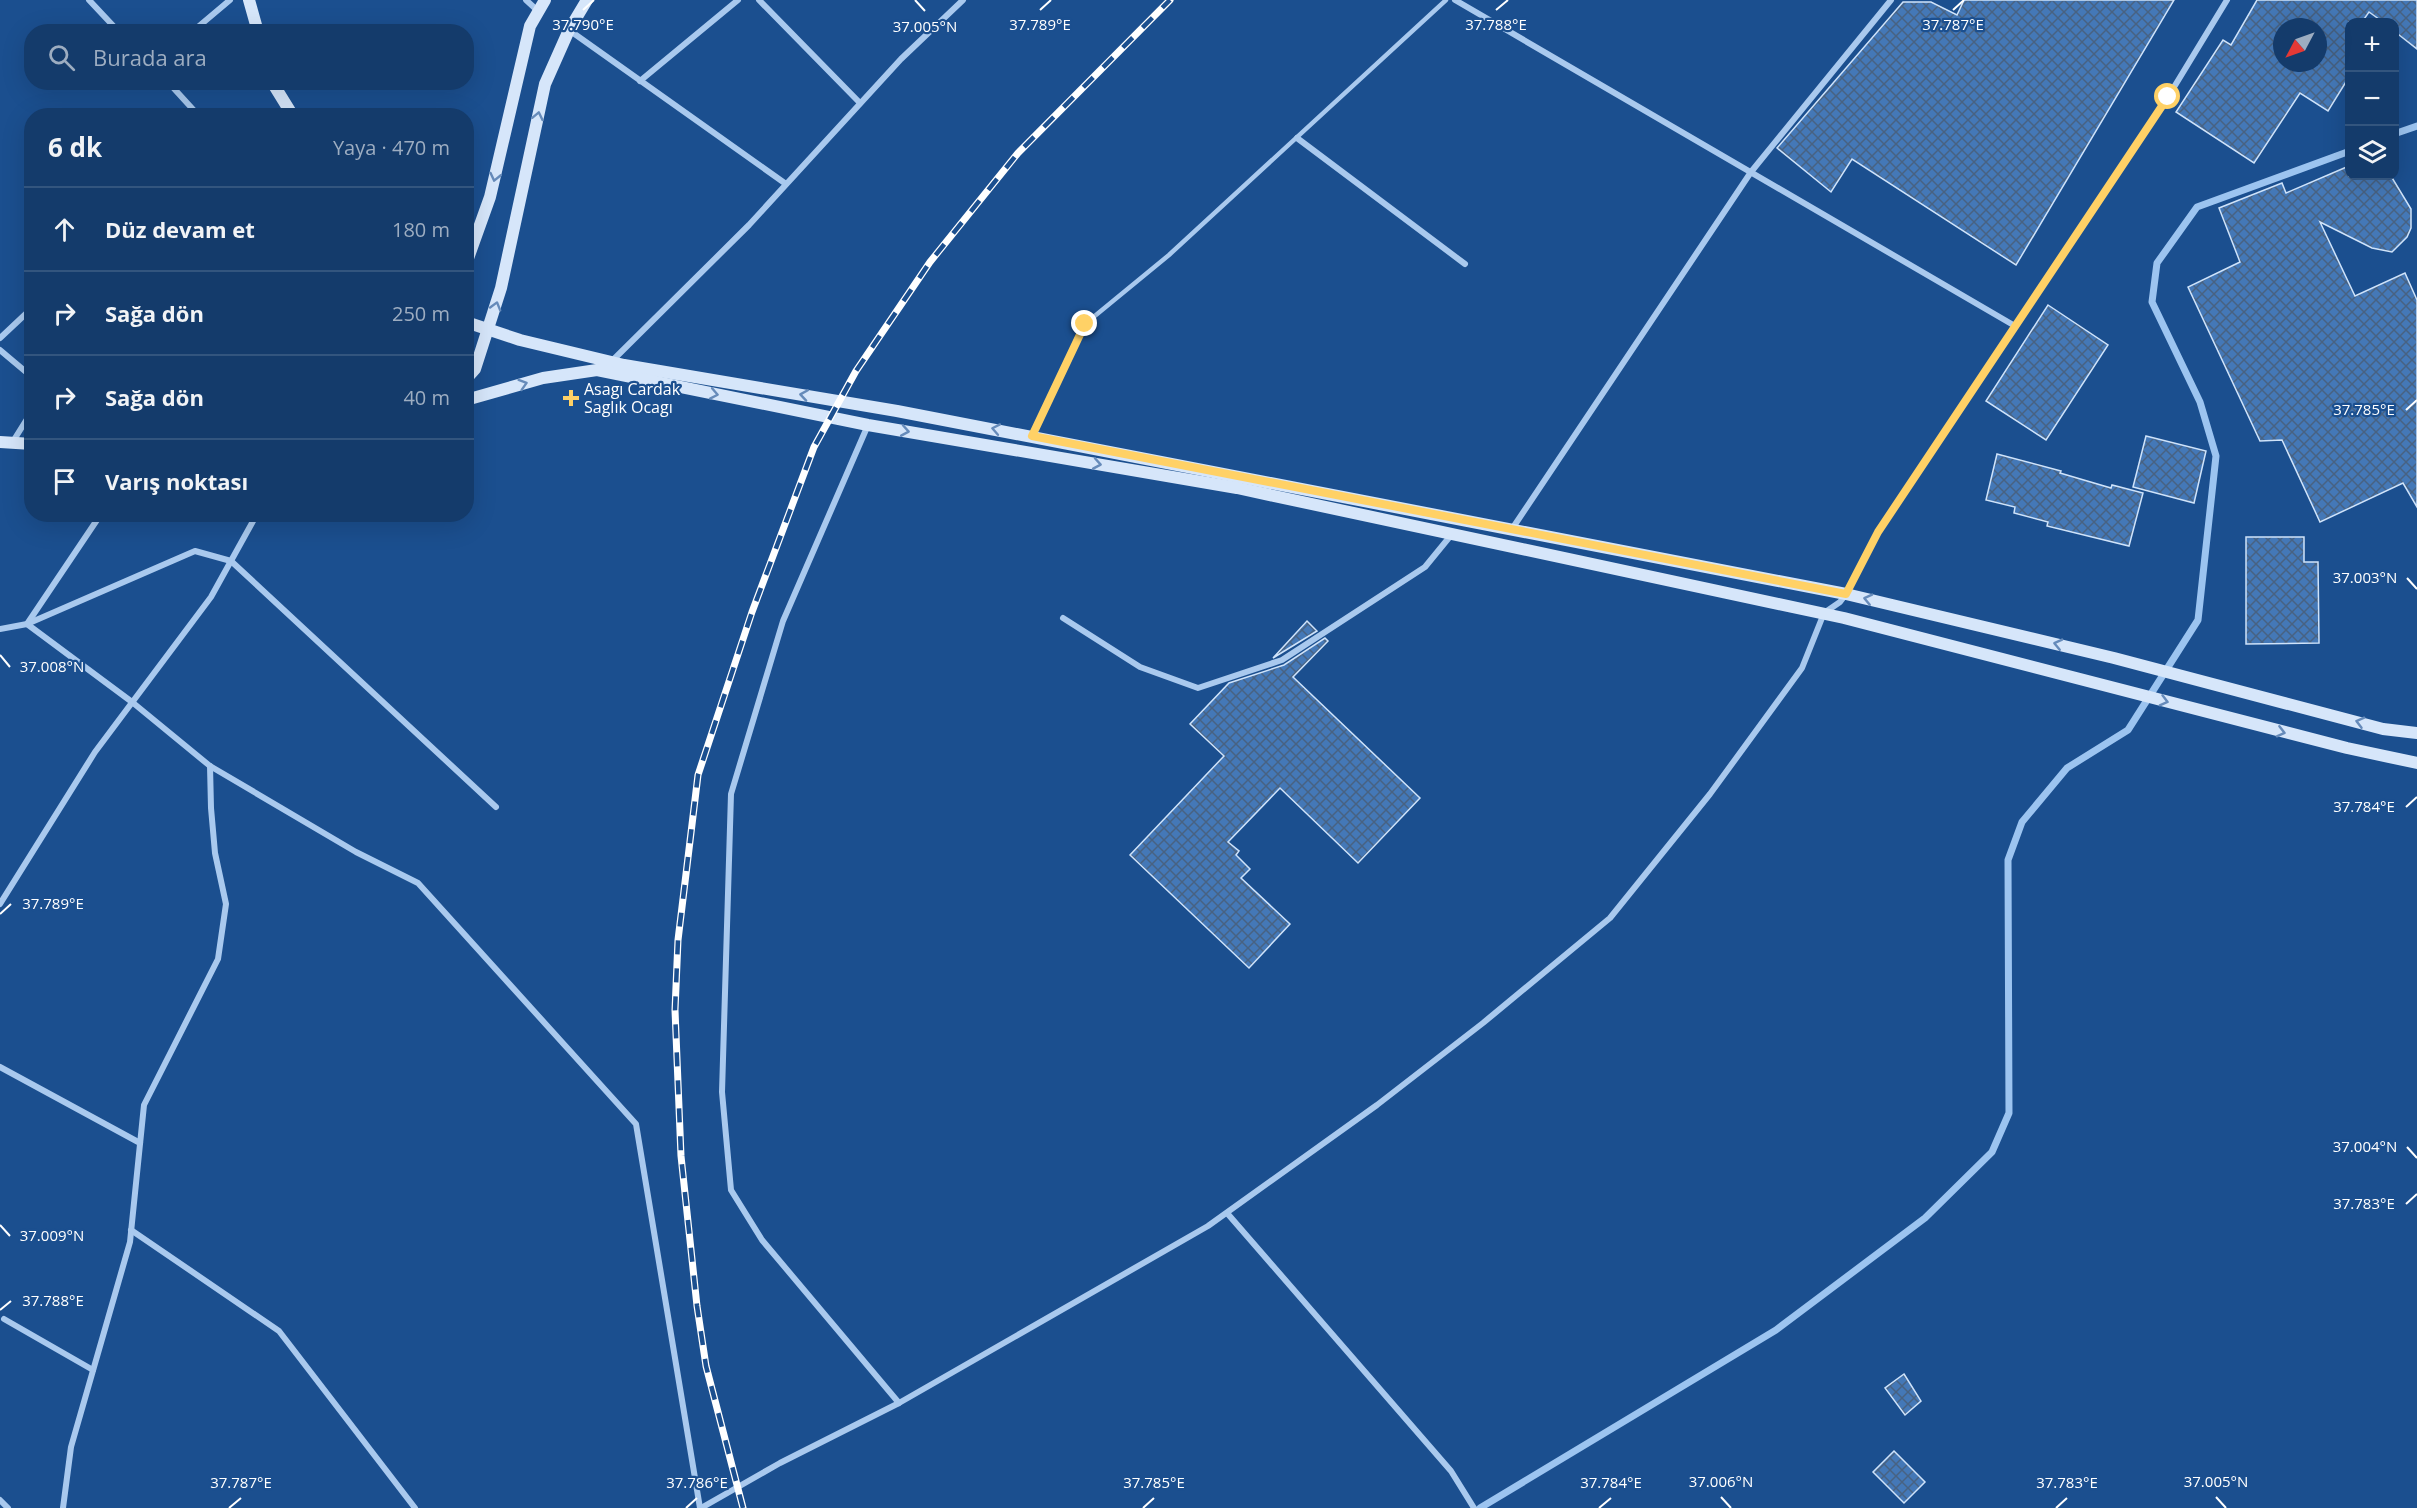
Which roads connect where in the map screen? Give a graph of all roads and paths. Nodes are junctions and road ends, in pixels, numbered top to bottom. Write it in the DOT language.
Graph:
graph roads {
  1 [pos="89,0"];
  2 [pos="230,0"];
  3 [pos="249,0"];
  4 [pos="526,0"];
  5 [pos="545,0"];
  6 [pos="587,0"];
  7 [pos="738,0"];
  8 [pos="759,0"];
  9 [pos="963,0"];
  10 [pos="1446,0"];
  11 [pos="1455,0"];
  12 [pos="1891,0"];
  13 [pos="2227,0"];
  14 [pos="538,12"];
  15 [pos="112,24"];
  16 [pos="202,24"];
  17 [pos="256,24"];
  18 [pos="569,30"];
  19 [pos="640,81"];
  20 [pos="175,90"];
  21 [pos="277,90"];
  22 [pos="860,104"];
  23 [pos="192,108"];
  24 [pos="288,108"];
  25 [pos="1297,138"];
  26 [pos="1751,172"];
  27 [pos="786,184"];
  28 [pos="474,242"];
  29 [pos="1466,264"];
  30 [pos="24,316"];
  31 [pos="474,324"];
  32 [pos="2015,326"];
  33 [pos="490,329"];
  34 [pos="0,339"];
  35 [pos="0,350"];
  36 [pos="611,362"];
  37 [pos="24,370"];
  38 [pos="474,371"];
  39 [pos="474,398"];
  40 [pos="24,421"];
  41 [pos="867,424"];
  42 [pos="1032,436"];
  43 [pos="6,442"];
  44 [pos="24,443"];
  45 [pos="96,522"];
  46 [pos="253,522"];
  47 [pos="1512,529"];
  48 [pos="1452,534"];
  49 [pos="231,561"];
  50 [pos="1846,594"];
  51 [pos="1824,613"];
  52 [pos="1063,618"];
  53 [pos="27,624"];
  54 [pos="0,629"];
  55 [pos="132,702"];
  56 [pos="2417,733"];
  57 [pos="2417,763"];
  58 [pos="210,766"];
  59 [pos="496,807"];
  60 [pos="0,904"];
  61 [pos="0,1067"];
  62 [pos="140,1143"];
  63 [pos="1227,1213"];
  64 [pos="131,1230"];
  65 [pos="4,1320"];
  66 [pos="93,1370"];
  67 [pos="899,1403"];
  68 [pos="0,1500"];
  69 [pos="8,1508"];
  70 [pos="63,1508"];
  71 [pos="415,1508"];
  72 [pos="701,1508"];
  73 [pos="1474,1508"];
  1 -- 15 [label="street"];
  2 -- 16 [label="street"];
  3 -- 17 [label="main road"];
  4 -- 14 [label="street"];
  5 -- 14 [label="main road"];
  6 -- 18 [label="main road"];
  7 -- 19 [label="street"];
  8 -- 22 [label="street"];
  9 -- 22 [label="street"];
  10 -- 25 [label="lane"];
  11 -- 26 [label="street"];
  12 -- 26 [label="street"];
  13 -- 32 [label="street"];
  14 -- 28 [label="main road, one-way"];
  18 -- 19 [label="street"];
  33 -- 18 [label="main road, one-way"];
  19 -- 27 [label="street"];
  20 -- 23 [label="street"];
  21 -- 24 [label="main road"];
  22 -- 27 [label="street"];
  25 -- 29 [label="street"];
  25 -- 42 [label="lane"];
  26 -- 32 [label="street"];
  26 -- 47 [label="street"];
  27 -- 36 [label="street"];
  30 -- 34 [label="street"];
  31 -- 33 [label="main road"];
  32 -- 50 [label="street"];
  33 -- 36 [label="main road"];
  33 -- 38 [label="main road"];
  35 -- 37 [label="street"];
  42 -- 36 [label="main road, one-way"];
  39 -- 41 [label="main road, one-way"];
  40 -- 43 [label="street"];
  41 -- 48 [label="main road, one-way"];
  41 -- 67 [label="street"];
  42 -- 47 [label="main road"];
  43 -- 44 [label="main road"];
  45 -- 53 [label="street"];
  46 -- 49 [label="street"];
  47 -- 50 [label="main road"];
  48 -- 51 [label="main road"];
  48 -- 52 [label="street"];
  49 -- 53 [label="street"];
  49 -- 55 [label="street"];
  49 -- 59 [label="street"];
  50 -- 51 [label="street"];
  56 -- 50 [label="main road, one-way"];
  51 -- 57 [label="main road, one-way"];
  51 -- 63 [label="street"];
  53 -- 54 [label="street"];
  53 -- 55 [label="street"];
  55 -- 58 [label="street"];
  55 -- 60 [label="street"];
  58 -- 62 [label="street"];
  58 -- 72 [label="street"];
  61 -- 62 [label="street"];
  62 -- 64 [label="street"];
  63 -- 67 [label="street"];
  63 -- 73 [label="street"];
  64 -- 66 [label="street"];
  64 -- 71 [label="street"];
  65 -- 66 [label="street"];
  66 -- 70 [label="street"];
  67 -- 72 [label="street"];
  68 -- 69 [label="street"];
}
